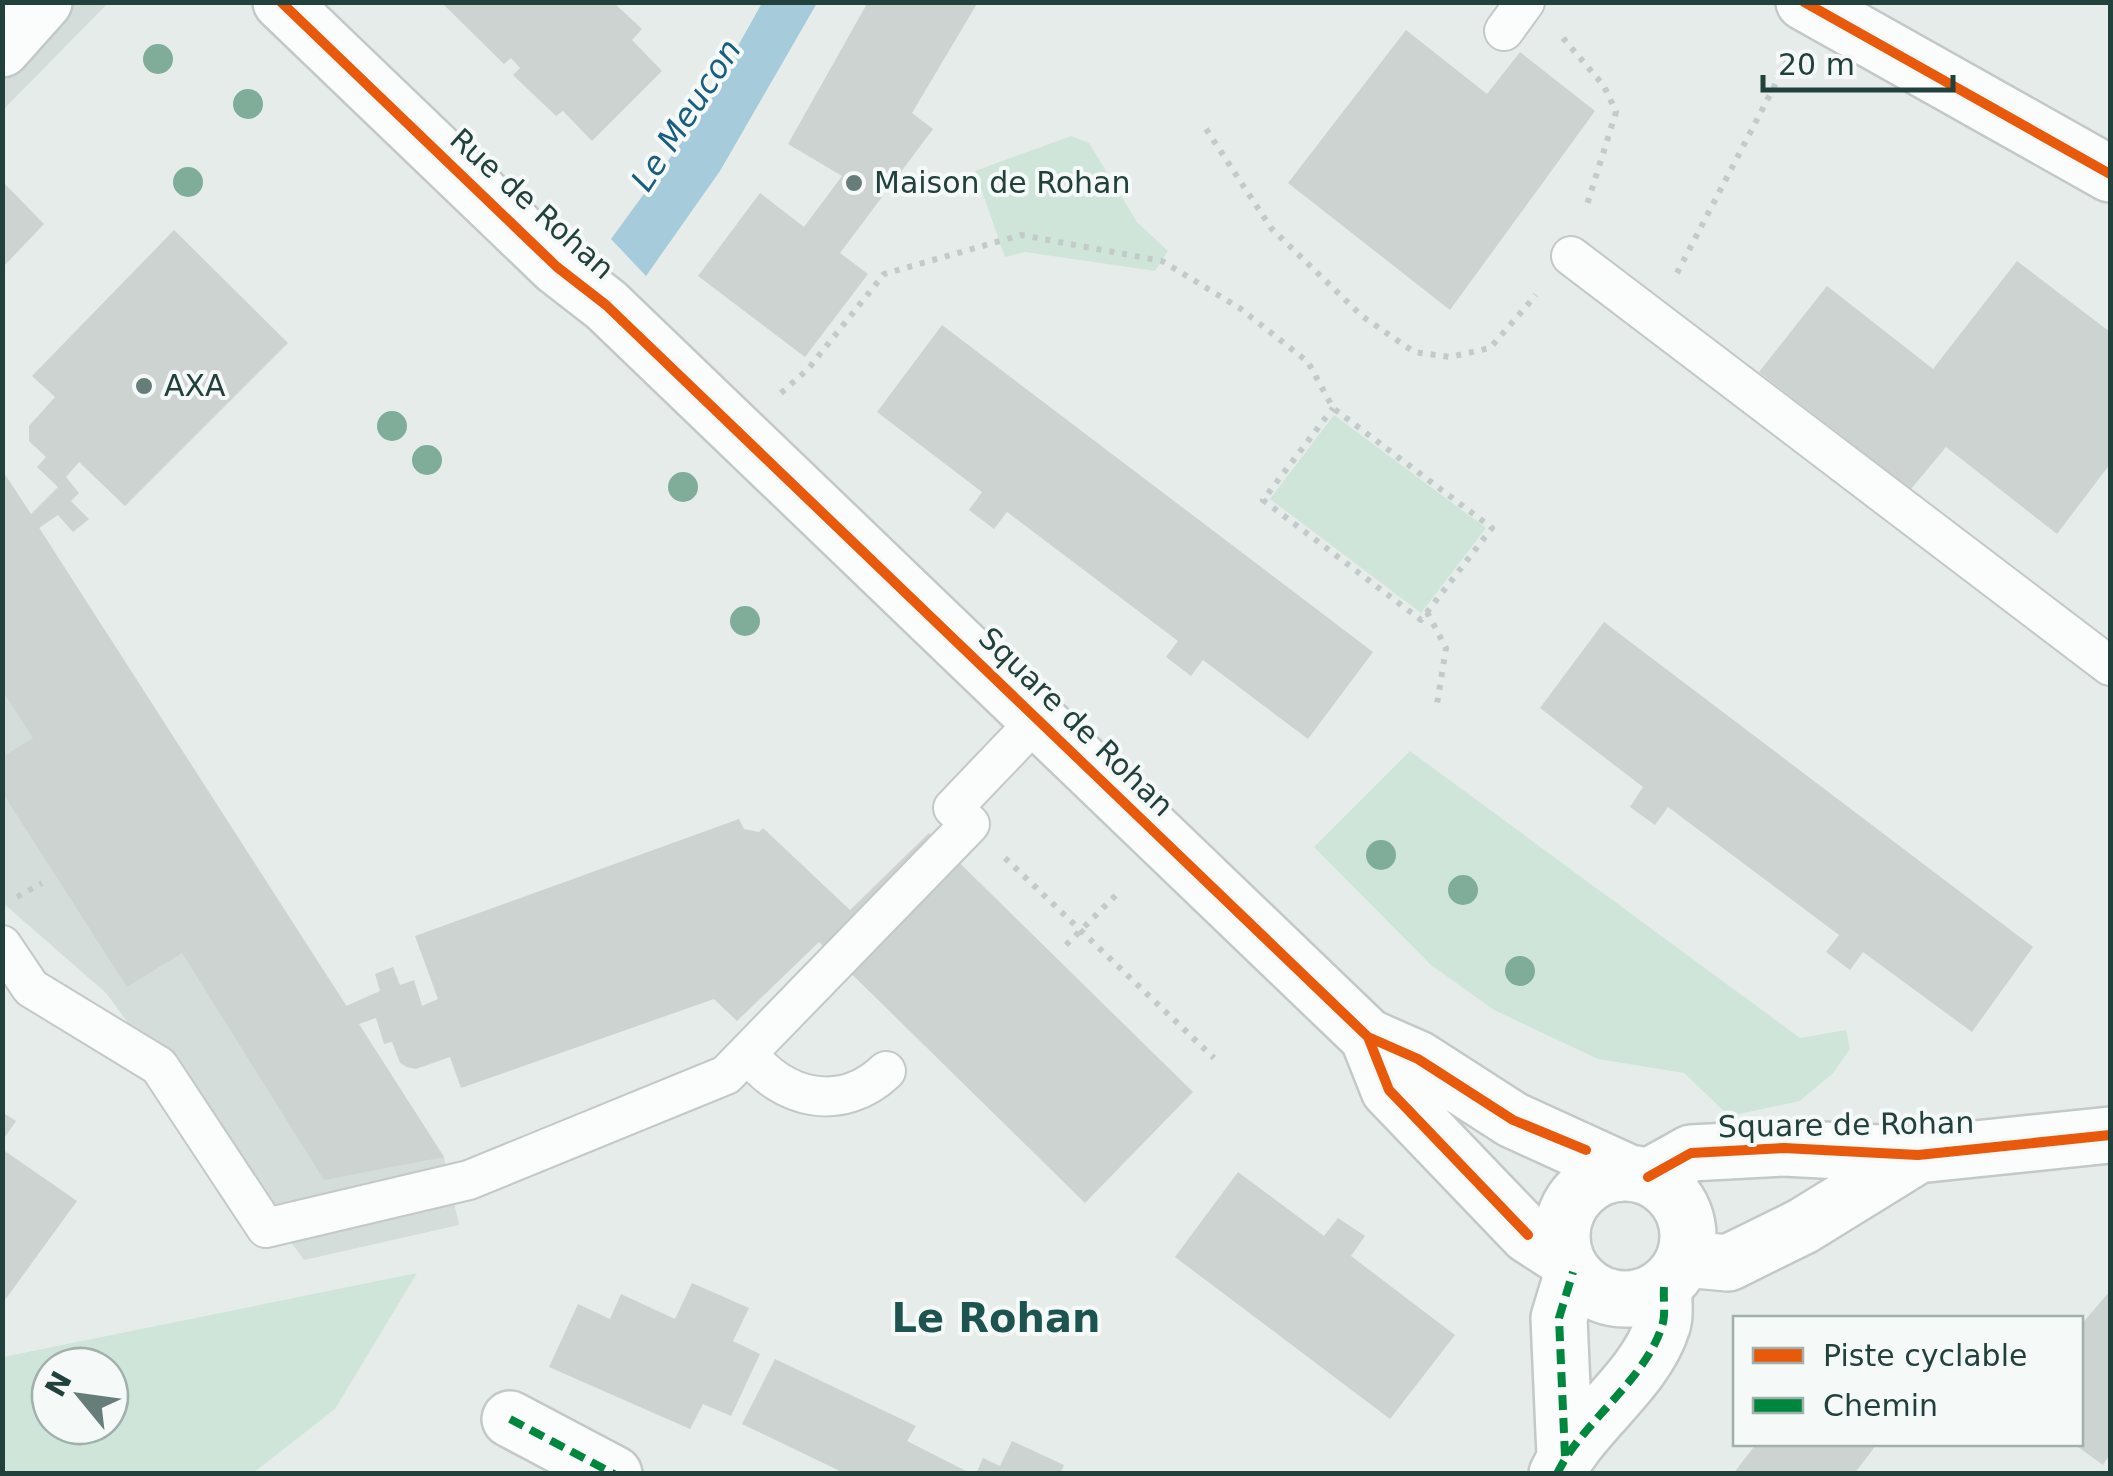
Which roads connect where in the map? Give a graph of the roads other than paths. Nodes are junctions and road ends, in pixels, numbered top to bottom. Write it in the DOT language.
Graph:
graph roads {
  1 [pos="44,2"];
  2 [pos="282,2"];
  3 [pos="1810,5"];
  4 [pos="2,48"];
  5 [pos="2110,174"];
  6 [pos="1572,256"];
  7 [pos="761,422"];
  8 [pos="2110,666"];
  9 [pos="1038,719"];
  10 [pos="2,945"];
  11 [pos="1368,1037"];
  12 [pos="748,1052"];
  13 [pos="886,1071"];
  14 [pos="2108,1124"];
  15 [pos="1918,1156"];
  16 [pos="1638,1175"];
  17 [pos="1569,1266"];
  18 [pos="1674,1273"];
  19 [pos="510,1419"];
  20 [pos="1561,1465"];
  21 [pos="614,1474"];
  1 -- 4 [label="street"];
  2 -- 7 [label="street, Rue de Rohan"];
  3 -- 5 [label="street"];
  6 -- 8 [label="lane"];
  7 -- 9 [label="street, Square de Rohan"];
  9 -- 11 [label="street, Square de Rohan"];
  9 -- 12 [label="lane"];
  10 -- 12 [label="lane"];
  11 -- 16 [label="street, Square de Rohan"];
  11 -- 17 [label="street, Square de Rohan"];
  12 -- 13 [label="lane"];
  14 -- 15 [label="street, Square de Rohan"];
  15 -- 16 [label="street, Square de Rohan"];
  15 -- 18 [label="street, Square de Rohan"];
  16 -- 17 [label="street"];
  16 -- 18 [label="street"];
  17 -- 18 [label="street"];
  17 -- 20 [label="street"];
  18 -- 20 [label="street"];
  19 -- 21 [label="street"];
}
